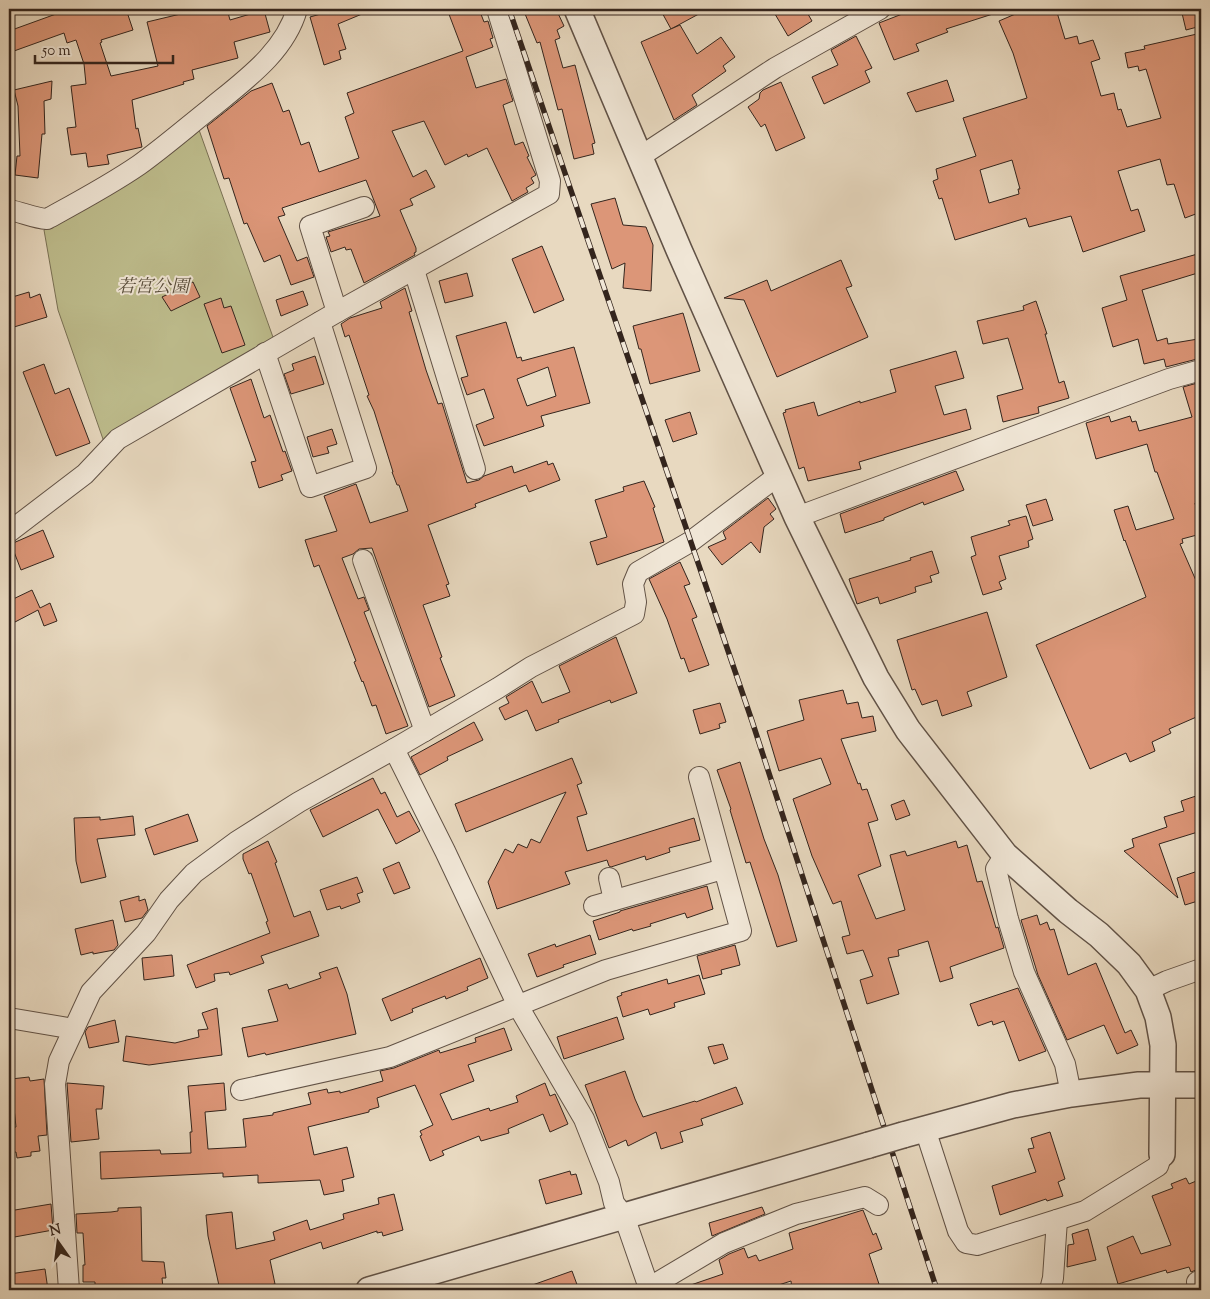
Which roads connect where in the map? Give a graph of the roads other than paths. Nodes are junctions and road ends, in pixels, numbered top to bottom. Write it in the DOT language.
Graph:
graph roads {
  1 [pos="297,9"];
  2 [pos="497,9"];
  3 [pos="577,9"];
  4 [pos="880,9"];
  5 [pos="641,156"];
  6 [pos="364,207"];
  7 [pos="9,210"];
  8 [pos="414,270"];
  9 [pos="337,312"];
  10 [pos="320,322"];
  11 [pos="265,353"];
  12 [pos="1201,370"];
  13 [pos="475,469"];
  14 [pos="779,475"];
  15 [pos="797,517"];
  16 [pos="9,532"];
  17 [pos="363,560"];
  18 [pos="425,731"];
  19 [pos="394,750"];
  20 [pos="699,777"];
  21 [pos="1005,855"];
  22 [pos="723,869"];
  23 [pos="609,878"];
  24 [pos="614,900"];
  25 [pos="594,906"];
  26 [pos="1201,969"];
  27 [pos="1148,990"];
  28 [pos="518,1006"];
  29 [pos="9,1018"];
  30 [pos="74,1030"];
  31 [pos="1162,1085"];
  32 [pos="1201,1085"];
  33 [pos="241,1090"];
  34 [pos="1071,1094"];
  35 [pos="914,1132"];
  36 [pos="1162,1154"];
  37 [pos="878,1205"];
  38 [pos="624,1216"];
  39 [pos="1057,1220"];
  40 [pos="647,1289"];
  41 [pos="69,1290"];
  42 [pos="369,1290"];
  43 [pos="1050,1290"];
  1 -- 7 [label="street"];
  2 -- 8 [label="street"];
  3 -- 5 [label="street"];
  4 -- 5 [label="street"];
  5 -- 14 [label="street"];
  6 -- 9 [label="street"];
  8 -- 9 [label="street"];
  8 -- 13 [label="street"];
  9 -- 10 [label="street"];
  10 -- 11 [label="street"];
  10 -- 11 [label="street"];
  11 -- 16 [label="street"];
  12 -- 15 [label="street"];
  14 -- 15 [label="street"];
  14 -- 18 [label="street"];
  15 -- 21 [label="street"];
  17 -- 18 [label="street"];
  18 -- 19 [label="street"];
  19 -- 28 [label="street"];
  19 -- 30 [label="street"];
  20 -- 22 [label="street"];
  21 -- 27 [label="street"];
  21 -- 34 [label="street"];
  22 -- 24 [label="street"];
  22 -- 28 [label="street"];
  23 -- 24 [label="street"];
  24 -- 25 [label="street"];
  26 -- 27 [label="street"];
  27 -- 31 [label="street"];
  28 -- 33 [label="street"];
  28 -- 38 [label="street"];
  29 -- 30 [label="street"];
  30 -- 41 [label="street"];
  31 -- 32 [label="street"];
  31 -- 34 [label="street"];
  31 -- 36 [label="street"];
  34 -- 35 [label="street"];
  35 -- 38 [label="street, bridge"];
  35 -- 39 [label="street"];
  36 -- 39 [label="street"];
  37 -- 40 [label="street"];
  38 -- 40 [label="street"];
  38 -- 42 [label="street"];
  39 -- 43 [label="street"];
}
